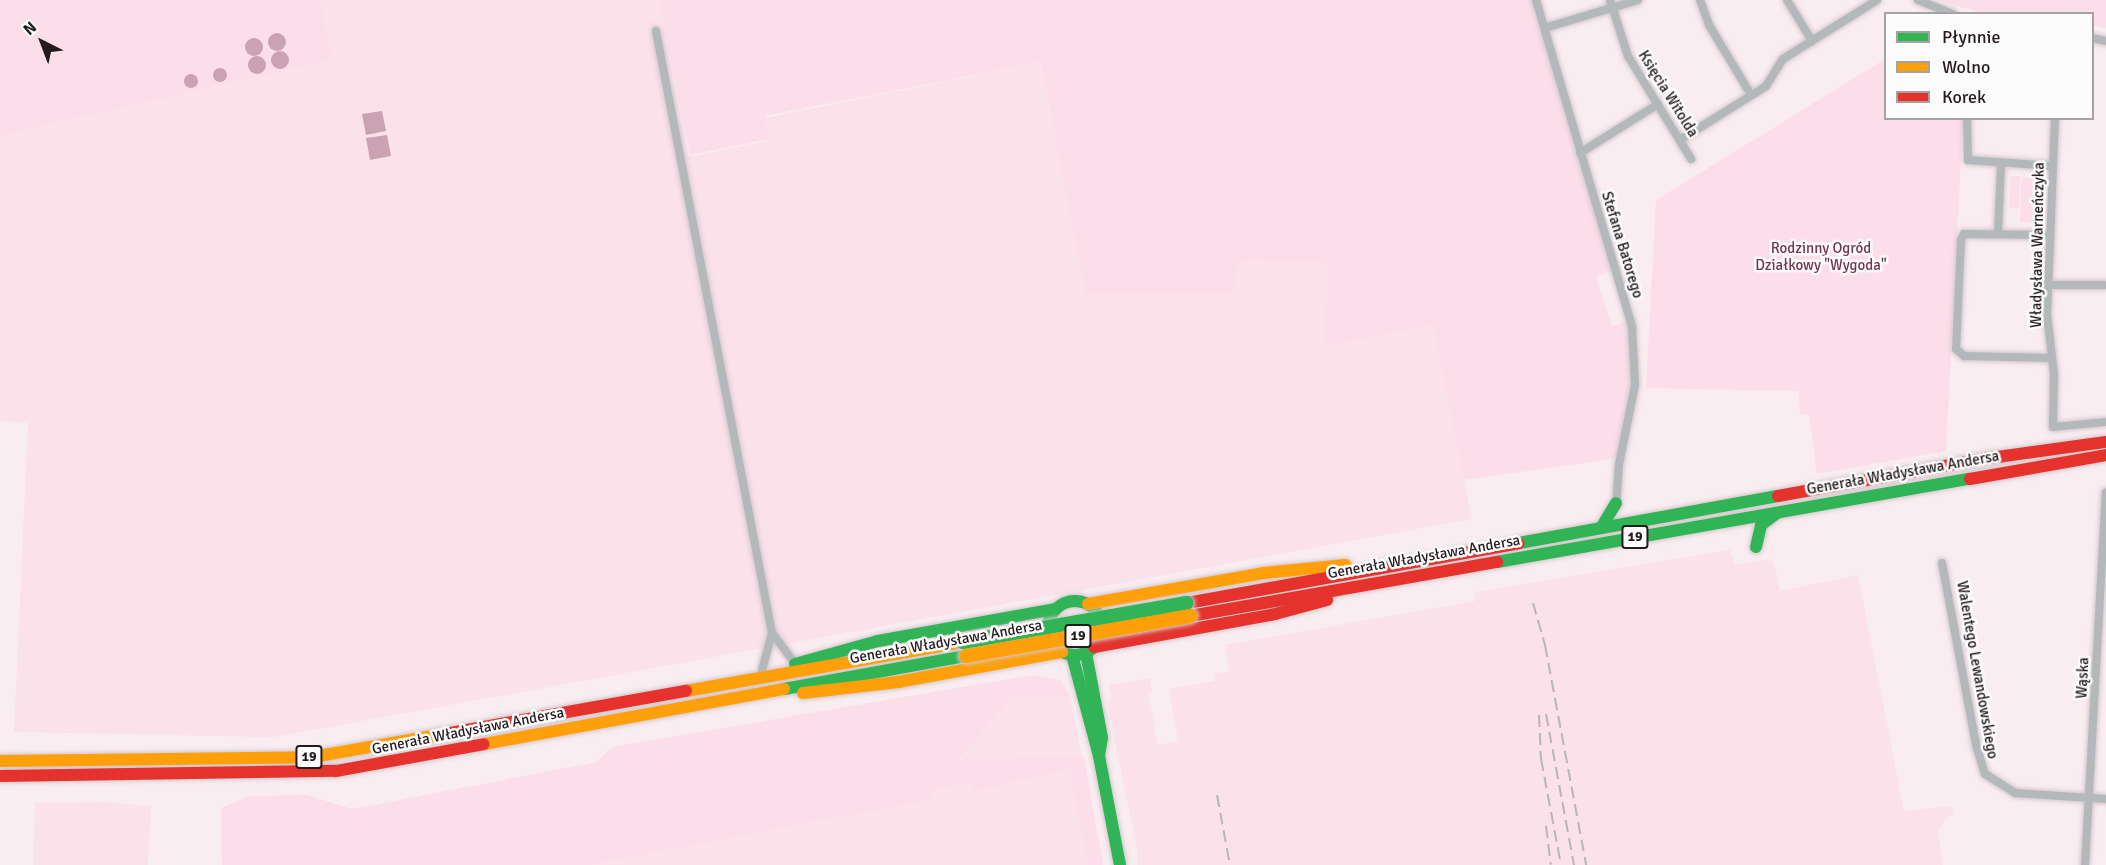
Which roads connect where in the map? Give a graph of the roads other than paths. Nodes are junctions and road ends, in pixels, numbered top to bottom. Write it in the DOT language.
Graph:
graph roads {
  1 [pos="1536,0"];
  2 [pos="1638,0"];
  3 [pos="1700,0"];
  4 [pos="1787,0"];
  5 [pos="1877,0"];
  6 [pos="1918,0"];
  7 [pos="1611,4"];
  8 [pos="1948,12"];
  9 [pos="1545,28"];
  10 [pos="656,31"];
  11 [pos="1812,41"];
  12 [pos="1751,95"];
  13 [pos="1658,104"];
  14 [pos="1967,120"];
  15 [pos="2055,120"];
  16 [pos="1680,140"];
  17 [pos="1580,153"];
  18 [pos="1691,159"];
  19 [pos="2001,164"];
  20 [pos="2053,166"];
  21 [pos="1998,233"];
  22 [pos="2050,235"];
  23 [pos="2048,285"];
  24 [pos="2106,285"];
  25 [pos="2052,357"];
  26 [pos="2106,422"];
  27 [pos="2106,435"];
  28 [pos="2106,442"];
  29 [pos="2044,449"];
  30 [pos="2106,455"];
  31 [pos="2068,460"];
  32 [pos="2106,461"];
  33 [pos="2106,493"];
  34 [pos="1616,503"];
  35 [pos="1778,512"];
  36 [pos="1729,521"];
  37 [pos="1637,522"];
  38 [pos="1601,528"];
  39 [pos="1942,563"];
  40 [pos="1399,571"];
  41 [pos="1089,604"];
  42 [pos="1056,609"];
  43 [pos="772,633"];
  44 [pos="964,649"];
  45 [pos="1079,651"];
  46 [pos="795,664"];
  47 [pos="762,671"];
  48 [pos="747,678"];
  49 [pos="746,694"];
  50 [pos="0,761"];
  51 [pos="0,776"];
  52 [pos="2090,798"];
  53 [pos="2106,799"];
  54 [pos="1120,865"];
  55 [pos="2085,865"];
  1 -- 9 [label="street, Stefana Batorego"];
  2 -- 7 [label="street"];
  3 -- 12 [label="street"];
  4 -- 11 [label="street"];
  5 -- 11 [label="street"];
  6 -- 8 [label="street"];
  7 -- 9 [label="street"];
  7 -- 13 [label="street, Księcia Witolda"];
  9 -- 17 [label="street, Stefana Batorego"];
  10 -- 43 [label="street"];
  11 -- 12 [label="street"];
  12 -- 16 [label="street"];
  13 -- 16 [label="street, Księcia Witolda"];
  13 -- 17 [label="street"];
  14 -- 19 [label="street"];
  15 -- 20 [label="street, Władysława Warneńczyka"];
  16 -- 18 [label="street, Księcia Witolda"];
  17 -- 34 [label="street, Stefana Batorego"];
  19 -- 20 [label="street"];
  19 -- 21 [label="street"];
  20 -- 22 [label="street, Władysława Warneńczyka"];
  21 -- 22 [label="street"];
  21 -- 25 [label="street"];
  22 -- 23 [label="street, Władysława Warneńczyka"];
  23 -- 24 [label="street"];
  23 -- 25 [label="street, Władysława Warneńczyka"];
  25 -- 26 [label="street, Władysława Warneńczyka"];
  27 -- 29 [label="main road"];
  28 -- 29 [label="main road, Generała Władysława Andersa / 19"];
  29 -- 37 [label="main road, Generała Władysława Andersa / 19"];
  30 -- 31 [label="main road, Generała Władysława Andersa / 19"];
  31 -- 32 [label="main road"];
  31 -- 35 [label="main road, Generała Władysława Andersa / 19"];
  33 -- 52 [label="street, Wąska"];
  34 -- 37 [label="main road"];
  34 -- 38 [label="main road"];
  35 -- 36 [label="main road, Generała Władysława Andersa / 19"];
  35 -- 36 [label="main road"];
  36 -- 40 [label="main road, Generała Władysława Andersa / 19"];
  37 -- 38 [label="main road, Generała Władysława Andersa / 19"];
  38 -- 40 [label="main road, Generała Władysława Andersa / 19"];
  39 -- 52 [label="street, Walentego Lewandowskiego"];
  40 -- 41 [label="main road"];
  40 -- 44 [label="main road, Generała Władysława Andersa / 19, bridge"];
  40 -- 45 [label="main road"];
  41 -- 42 [label="main road"];
  41 -- 45 [label="main road"];
  42 -- 45 [label="main road"];
  42 -- 46 [label="main road"];
  43 -- 46 [label="street"];
  43 -- 47 [label="street"];
  44 -- 48 [label="main road, Generała Władysława Andersa / 19"];
  44 -- 49 [label="main road, Generała Władysława Andersa / 19"];
  45 -- 49 [label="main road"];
  45 -- 54 [label="main road"];
  46 -- 47 [label="main road"];
  47 -- 48 [label="main road"];
  48 -- 50 [label="main road, Generała Władysława Andersa / 19"];
  49 -- 51 [label="main road, Generała Władysława Andersa / 19"];
  52 -- 53 [label="street, Walentego Lewandowskiego"];
  52 -- 55 [label="street, Wąska"];
}
